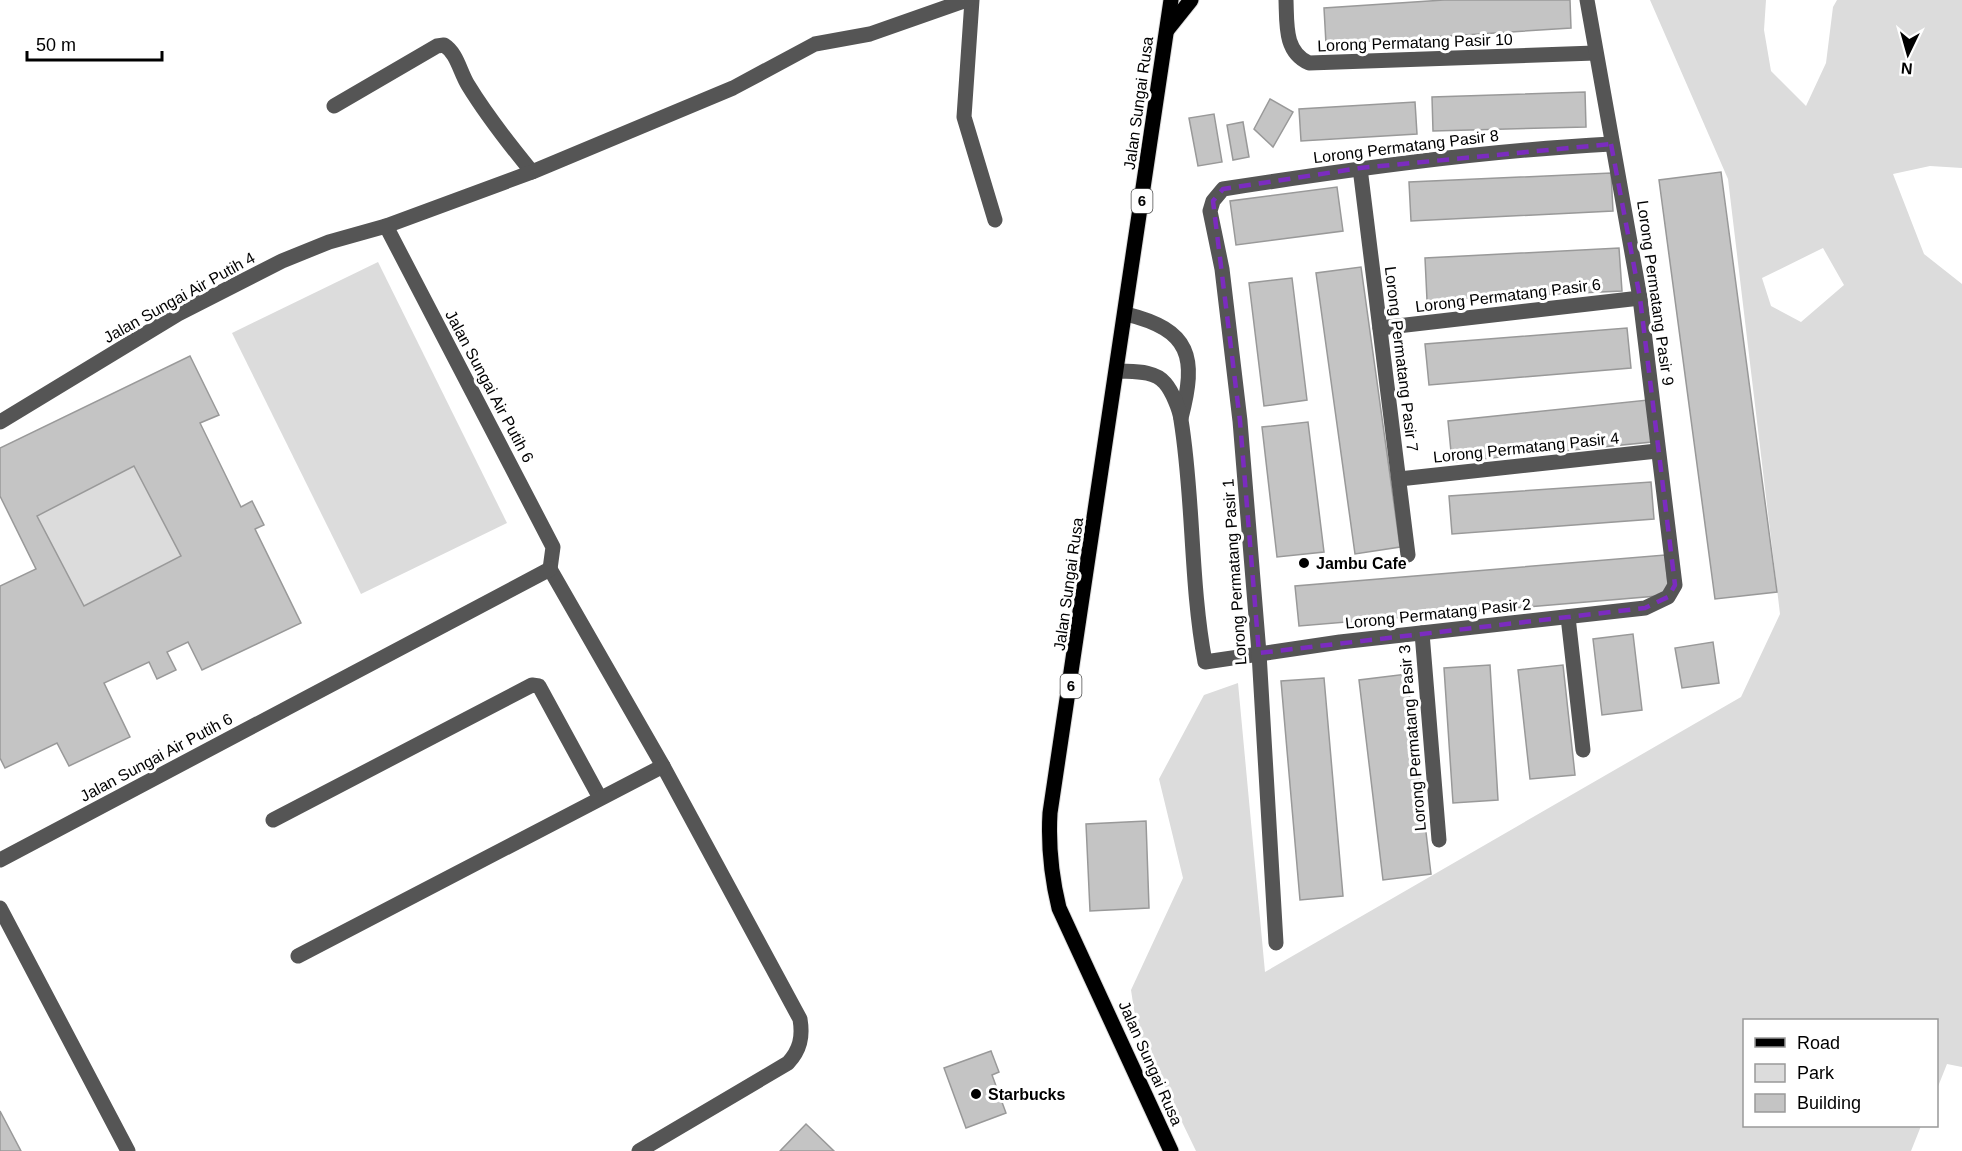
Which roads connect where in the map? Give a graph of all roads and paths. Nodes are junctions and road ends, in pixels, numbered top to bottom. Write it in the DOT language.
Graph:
graph roads {
  1 [pos="967,0"];
  2 [pos="972,0"];
  3 [pos="1172,0"];
  4 [pos="1191,0"];
  5 [pos="1286,0"];
  6 [pos="1587,0"];
  7 [pos="1167,30"];
  8 [pos="1595,53"];
  9 [pos="333,106"];
  10 [pos="1611,144"];
  11 [pos="1360,168"];
  12 [pos="532,172"];
  13 [pos="1213,201"];
  14 [pos="995,220"];
  15 [pos="386,226"];
  16 [pos="1640,298"];
  17 [pos="1126,314"];
  18 [pos="1380,328"];
  19 [pos="1118,371"];
  20 [pos="1181,418"];
  21 [pos="0,422"];
  22 [pos="1657,451"];
  23 [pos="1399,479"];
  24 [pos="1408,555"];
  25 [pos="550,569"];
  26 [pos="1672,592"];
  27 [pos="1569,617"];
  28 [pos="1422,633"];
  29 [pos="1259,653"];
  30 [pos="1583,750"];
  31 [pos="663,766"];
  32 [pos="600,798"];
  33 [pos="273,820"];
  34 [pos="1438,840"];
  35 [pos="0,860"];
  36 [pos="0,908"];
  37 [pos="1275,943"];
  38 [pos="298,956"];
  39 [pos="128,1151"];
  40 [pos="639,1151"];
  41 [pos="1171,1151"];
  1 -- 12 [label="street"];
  2 -- 14 [label="street"];
  3 -- 7 [label="main road, Jalan Sungai Rusa / 6"];
  4 -- 7 [label="main road"];
  5 -- 8 [label="street, Lorong Permatang Pasir 10"];
  6 -- 8 [label="street, Lorong Permatang Pasir 9"];
  7 -- 17 [label="main road, Jalan Sungai Rusa / 6"];
  8 -- 10 [label="street, Lorong Permatang Pasir 9"];
  9 -- 12 [label="street"];
  10 -- 11 [label="street, Lorong Permatang Pasir 8"];
  10 -- 16 [label="street, Lorong Permatang Pasir 9"];
  11 -- 13 [label="street, Lorong Permatang Pasir 8"];
  11 -- 18 [label="street, Lorong Permatang Pasir 7"];
  12 -- 15 [label="street"];
  13 -- 29 [label="street, Lorong Permatang Pasir 1"];
  15 -- 21 [label="street, Jalan Sungai Air Putih 4"];
  15 -- 25 [label="street, Jalan Sungai Air Putih 6"];
  16 -- 18 [label="street, Lorong Permatang Pasir 6"];
  16 -- 22 [label="street, Lorong Permatang Pasir 9"];
  17 -- 19 [label="main road, Jalan Sungai Rusa / 6"];
  17 -- 20 [label="street"];
  18 -- 23 [label="street, Lorong Permatang Pasir 7"];
  19 -- 20 [label="street"];
  19 -- 41 [label="main road, Jalan Sungai Rusa / 6"];
  20 -- 29 [label="street, Lorong Permatang Pasir 2"];
  22 -- 23 [label="street, Lorong Permatang Pasir 4"];
  22 -- 26 [label="street, Lorong Permatang Pasir 9"];
  23 -- 24 [label="street, Lorong Permatang Pasir 7"];
  25 -- 31 [label="street"];
  25 -- 35 [label="street, Jalan Sungai Air Putih 6"];
  26 -- 27 [label="street, Lorong Permatang Pasir 2"];
  27 -- 28 [label="street, Lorong Permatang Pasir 2"];
  27 -- 30 [label="street"];
  28 -- 29 [label="street, Lorong Permatang Pasir 2"];
  28 -- 34 [label="street, Lorong Permatang Pasir 3"];
  29 -- 37 [label="street, Lorong Permatang Pasir 1"];
  31 -- 32 [label="street"];
  31 -- 40 [label="street"];
  32 -- 33 [label="street"];
  32 -- 38 [label="street"];
  36 -- 39 [label="street"];
}
